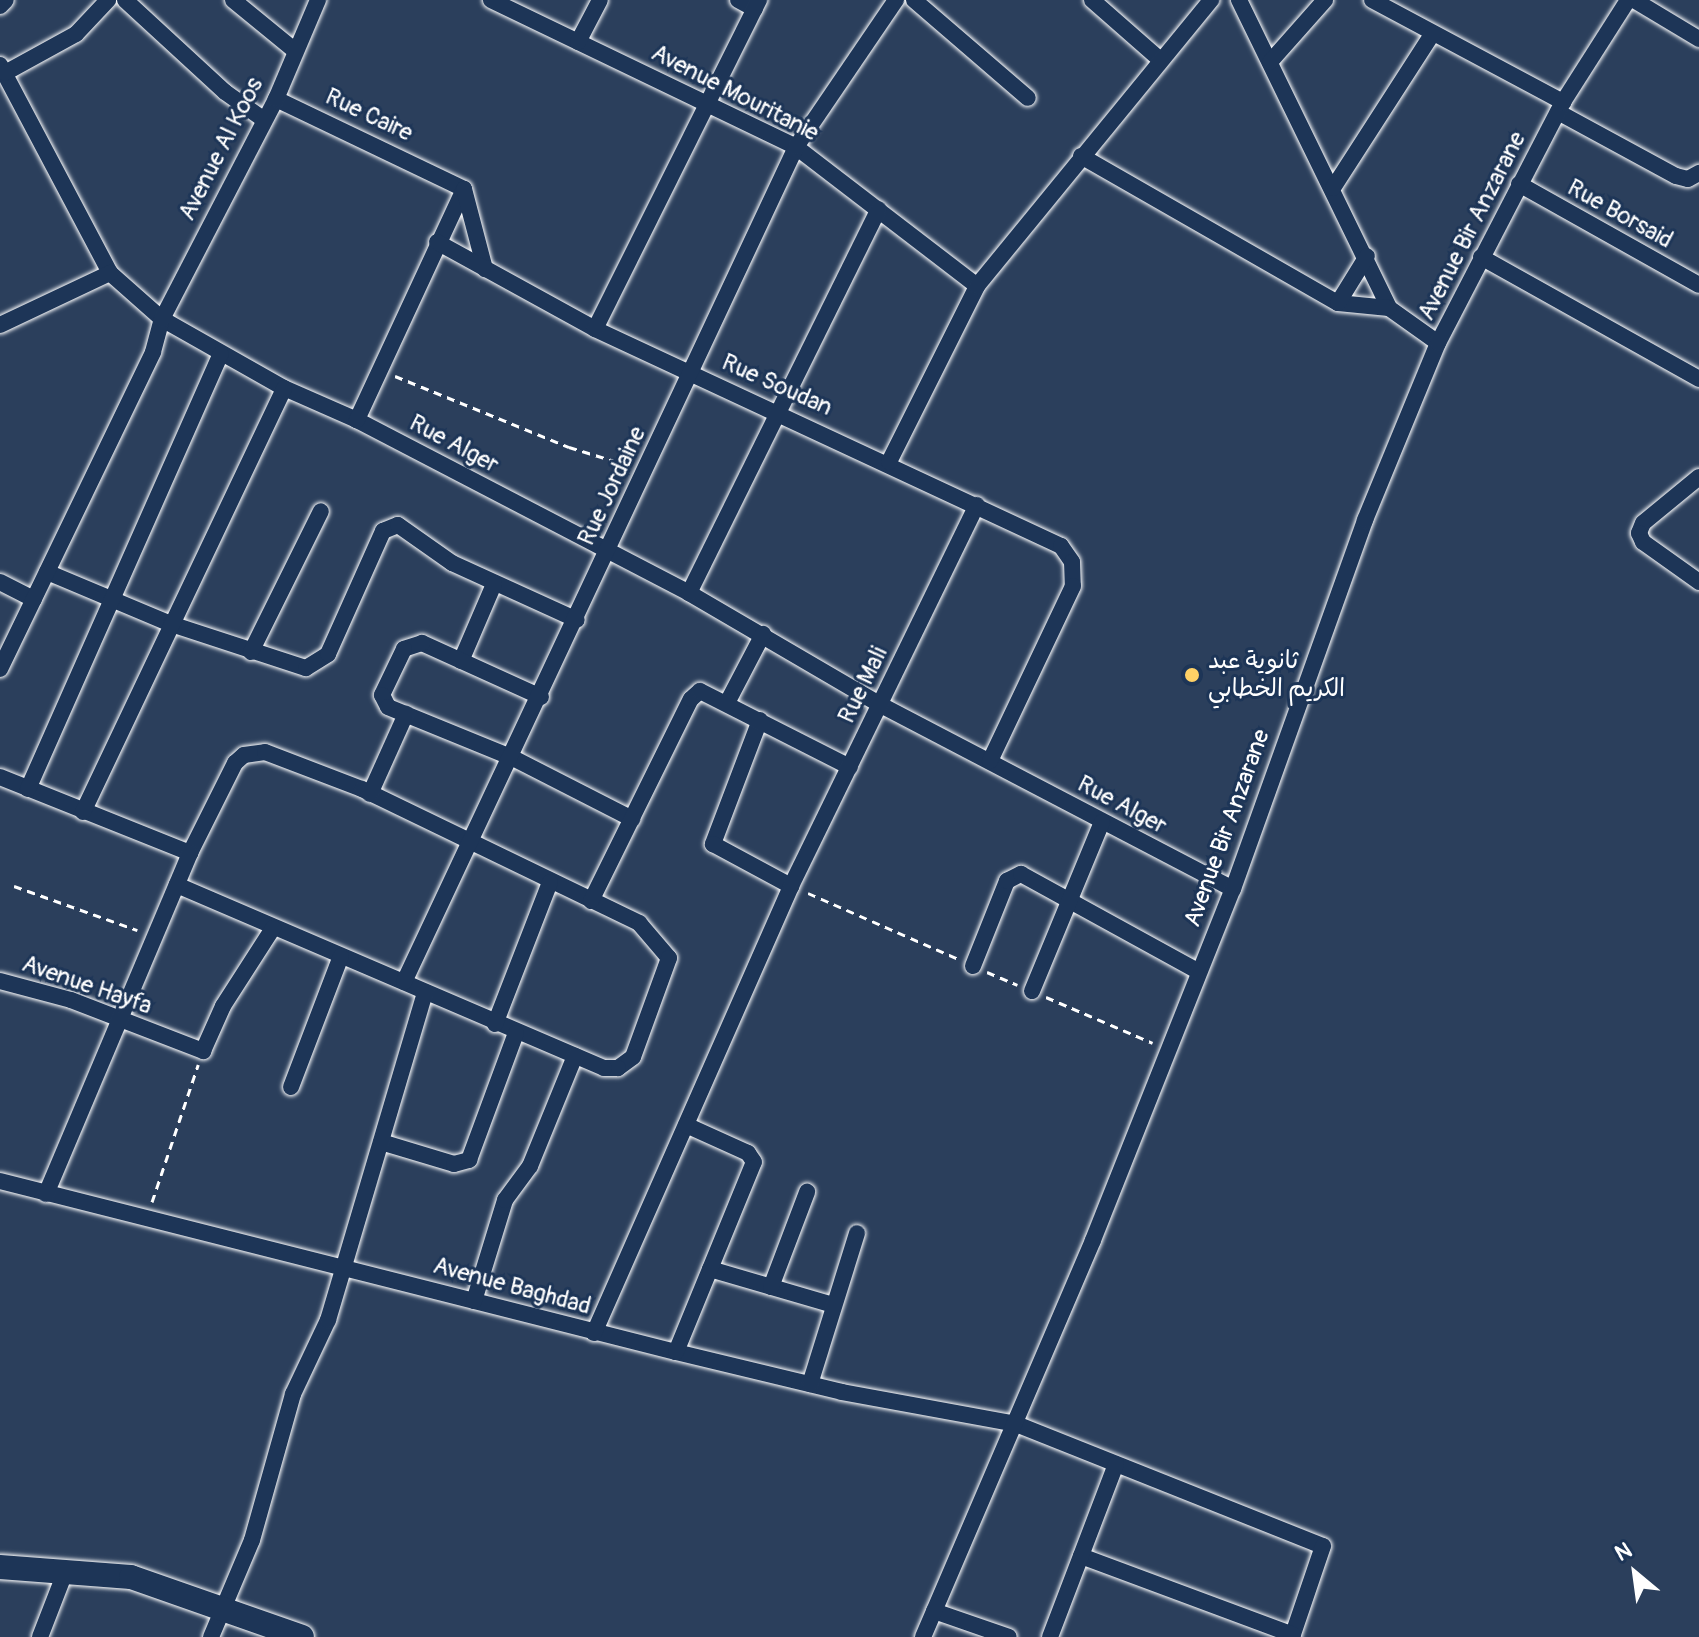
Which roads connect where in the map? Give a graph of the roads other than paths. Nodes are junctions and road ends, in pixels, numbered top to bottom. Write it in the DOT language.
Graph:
graph roads {
  1 [pos="6,0"];
  2 [pos="108,0"];
  3 [pos="125,0"];
  4 [pos="233,0"];
  5 [pos="318,0"];
  6 [pos="491,0"];
  7 [pos="600,0"];
  8 [pos="738,0"];
  9 [pos="896,0"];
  10 [pos="914,0"];
  11 [pos="1092,0"];
  12 [pos="1211,0"];
  13 [pos="1239,0"];
  14 [pos="1325,0"];
  15 [pos="1372,0"];
  16 [pos="1628,0"];
  17 [pos="1634,0"];
  18 [pos="757,4"];
  19 [pos="0,6"];
  20 [pos="1433,33"];
  21 [pos="1699,39"];
  22 [pos="578,42"];
  23 [pos="294,50"];
  24 [pos="1158,58"];
  25 [pos="1270,62"];
  26 [pos="2,69"];
  27 [pos="1028,98"];
  28 [pos="276,99"];
  29 [pos="709,104"];
  30 [pos="1560,107"];
  31 [pos="263,119"];
  32 [pos="796,147"];
  33 [pos="1081,156"];
  34 [pos="1695,179"];
  35 [pos="1519,184"];
  36 [pos="1333,188"];
  37 [pos="464,189"];
  38 [pos="879,209"];
  39 [pos="437,242"];
  40 [pos="1367,256"];
  41 [pos="1481,257"];
  42 [pos="485,269"];
  43 [pos="110,273"];
  44 [pos="1699,285"];
  45 [pos="977,286"];
  46 [pos="1338,303"];
  47 [pos="1389,308"];
  48 [pos="162,319"];
  49 [pos="0,325"];
  50 [pos="595,329"];
  51 [pos="1438,343"];
  52 [pos="221,354"];
  53 [pos="691,373"];
  54 [pos="1699,379"];
  55 [pos="284,388"];
  56 [pos="778,411"];
  57 [pos="357,420"];
  58 [pos="889,462"];
  59 [pos="1699,477"];
  60 [pos="977,505"];
  61 [pos="321,511"];
  62 [pos="608,552"];
  63 [pos="47,572"];
  64 [pos="0,582"];
  65 [pos="1699,582"];
  66 [pos="494,584"];
  67 [pos="689,593"];
  68 [pos="34,599"];
  69 [pos="112,599"];
  70 [pos="577,620"];
  71 [pos="171,624"];
  72 [pos="763,634"];
  73 [pos="251,652"];
  74 [pos="461,661"];
  75 [pos="0,669"];
  76 [pos="541,697"];
  77 [pos="727,703"];
  78 [pos="881,705"];
  79 [pos="406,714"];
  80 [pos="760,720"];
  81 [pos="513,758"];
  82 [pos="990,761"];
  83 [pos="850,767"];
  84 [pos="0,777"];
  85 [pos="28,789"];
  86 [pos="370,794"];
  87 [pos="83,812"];
  88 [pos="632,819"];
  89 [pos="1102,822"];
  90 [pos="472,845"];
  91 [pos="190,853"];
  92 [pos="550,882"];
  93 [pos="176,885"];
  94 [pos="791,886"];
  95 [pos="1233,889"];
  96 [pos="1070,899"];
  97 [pos="591,901"];
  98 [pos="273,928"];
  99 [pos="341,956"];
  100 [pos="973,966"];
  101 [pos="1199,972"];
  102 [pos="0,981"];
  103 [pos="404,982"];
  104 [pos="1032,991"];
  105 [pos="425,992"];
  106 [pos="124,1018"];
  107 [pos="495,1024"];
  108 [pos="516,1033"];
  109 [pos="575,1056"];
  110 [pos="291,1087"];
  111 [pos="686,1125"];
  112 [pos="381,1142"];
  113 [pos="0,1181"];
  114 [pos="807,1192"];
  115 [pos="46,1194"];
  116 [pos="857,1233"];
  117 [pos="342,1266"];
  118 [pos="710,1269"];
  119 [pos="771,1287"];
  120 [pos="474,1301"];
  121 [pos="833,1305"];
  122 [pos="594,1333"];
  123 [pos="676,1352"];
  124 [pos="810,1384"];
  125 [pos="1016,1424"];
  126 [pos="1116,1464"];
  127 [pos="1081,1556"];
  128 [pos="0,1567"];
  129 [pos="66,1570"];
  130 [pos="226,1608"];
  131 [pos="934,1611"];
  132 [pos="1292,1636"];
  133 [pos="40,1637"];
  134 [pos="211,1637"];
  135 [pos="302,1637"];
  136 [pos="923,1637"];
  137 [pos="1009,1637"];
  138 [pos="1050,1637"];
  1 -- 19 [label="street"];
  2 -- 26 [label="street"];
  3 -- 31 [label="street"];
  4 -- 23 [label="street"];
  5 -- 23 [label="street, Avenue Al Koos"];
  6 -- 22 [label="street, Avenue Mouritanie"];
  7 -- 22 [label="street"];
  8 -- 18 [label="street"];
  9 -- 32 [label="street, Rue Jordaine"];
  10 -- 27 [label="street"];
  11 -- 24 [label="street"];
  12 -- 24 [label="street"];
  13 -- 25 [label="street"];
  14 -- 25 [label="street"];
  15 -- 20 [label="street"];
  16 -- 30 [label="street, Avenue Bir Anzarane"];
  17 -- 21 [label="street"];
  18 -- 29 [label="street"];
  20 -- 30 [label="street"];
  20 -- 36 [label="street"];
  22 -- 29 [label="street, Avenue Mouritanie"];
  23 -- 28 [label="street, Avenue Al Koos"];
  24 -- 33 [label="street"];
  25 -- 36 [label="street"];
  26 -- 43 [label="street, Rue Alger"];
  28 -- 31 [label="street, Avenue Al Koos"];
  28 -- 37 [label="street, Rue Caire"];
  29 -- 32 [label="street, Avenue Mouritanie"];
  29 -- 50 [label="street"];
  30 -- 34 [label="street"];
  30 -- 35 [label="street, Avenue Bir Anzarane"];
  31 -- 48 [label="street, Avenue Al Koos"];
  32 -- 38 [label="street, Avenue Mouritanie"];
  32 -- 53 [label="street, Rue Jordaine"];
  33 -- 45 [label="street"];
  33 -- 46 [label="street"];
  35 -- 41 [label="street, Avenue Bir Anzarane"];
  35 -- 44 [label="street, Rue Borsaid"];
  36 -- 40 [label="street"];
  37 -- 39 [label="street"];
  37 -- 42 [label="street"];
  38 -- 45 [label="street, Avenue Mouritanie"];
  38 -- 56 [label="street"];
  39 -- 42 [label="street, Rue Soudan"];
  39 -- 57 [label="street"];
  40 -- 46 [label="street"];
  40 -- 47 [label="street"];
  41 -- 51 [label="street, Avenue Bir Anzarane"];
  41 -- 54 [label="street"];
  42 -- 50 [label="street, Rue Soudan"];
  43 -- 48 [label="street, Rue Alger"];
  43 -- 49 [label="street"];
  45 -- 58 [label="street"];
  46 -- 47 [label="street"];
  47 -- 51 [label="street"];
  48 -- 52 [label="street, Rue Alger"];
  48 -- 63 [label="street, Avenue Al Koos"];
  50 -- 53 [label="street, Rue Soudan"];
  51 -- 95 [label="street, Avenue Bir Anzarane"];
  52 -- 55 [label="street, Rue Alger"];
  52 -- 69 [label="street"];
  53 -- 56 [label="street, Rue Soudan"];
  53 -- 62 [label="street, Rue Jordaine"];
  55 -- 57 [label="street, Rue Alger"];
  55 -- 71 [label="street"];
  56 -- 58 [label="street, Rue Soudan"];
  56 -- 67 [label="street"];
  57 -- 62 [label="street, Rue Alger"];
  58 -- 60 [label="street, Rue Soudan"];
  59 -- 65 [label="street"];
  60 -- 78 [label="street, Rue Mali"];
  60 -- 82 [label="street, Rue Soudan"];
  61 -- 73 [label="street"];
  62 -- 67 [label="street, Rue Alger"];
  62 -- 70 [label="street, Rue Jordaine"];
  63 -- 68 [label="street, Avenue Al Koos"];
  63 -- 69 [label="street"];
  64 -- 68 [label="street"];
  66 -- 70 [label="street"];
  66 -- 73 [label="street"];
  66 -- 74 [label="street"];
  67 -- 72 [label="street, Rue Alger"];
  68 -- 75 [label="street, Avenue Al Koos"];
  69 -- 71 [label="street"];
  69 -- 85 [label="street"];
  70 -- 76 [label="street, Rue Jordaine"];
  71 -- 73 [label="street"];
  71 -- 87 [label="street"];
  72 -- 77 [label="street"];
  72 -- 78 [label="street, Rue Alger"];
  74 -- 76 [label="street"];
  74 -- 79 [label="street"];
  76 -- 81 [label="street, Rue Jordaine"];
  77 -- 80 [label="street"];
  77 -- 88 [label="street"];
  78 -- 82 [label="street, Rue Alger"];
  78 -- 83 [label="street, Rue Mali"];
  79 -- 81 [label="street"];
  79 -- 86 [label="street"];
  80 -- 83 [label="street"];
  80 -- 94 [label="street"];
  81 -- 88 [label="street"];
  81 -- 90 [label="street, Rue Jordaine"];
  82 -- 89 [label="street, Rue Alger"];
  83 -- 94 [label="street, Rue Mali"];
  84 -- 85 [label="street"];
  85 -- 87 [label="street"];
  86 -- 90 [label="street"];
  86 -- 91 [label="street"];
  87 -- 91 [label="street"];
  88 -- 97 [label="street"];
  89 -- 95 [label="street, Rue Alger"];
  89 -- 96 [label="street"];
  90 -- 92 [label="street"];
  90 -- 103 [label="street, Rue Jordaine"];
  91 -- 93 [label="street"];
  92 -- 97 [label="street"];
  92 -- 107 [label="street"];
  93 -- 98 [label="street"];
  93 -- 106 [label="street"];
  94 -- 111 [label="street, Rue Mali"];
  95 -- 101 [label="street, Avenue Bir Anzarane"];
  96 -- 100 [label="street"];
  96 -- 101 [label="street"];
  96 -- 104 [label="street"];
  97 -- 109 [label="street"];
  98 -- 99 [label="street"];
  98 -- 106 [label="street, Avenue Hayfa"];
  99 -- 103 [label="street"];
  99 -- 110 [label="street"];
  101 -- 125 [label="street, Avenue Bir Anzarane"];
  102 -- 106 [label="street, Avenue Hayfa"];
  103 -- 105 [label="street"];
  105 -- 107 [label="street"];
  105 -- 112 [label="street"];
  106 -- 115 [label="street"];
  107 -- 108 [label="street"];
  108 -- 109 [label="street"];
  108 -- 112 [label="street"];
  109 -- 120 [label="street"];
  111 -- 118 [label="street"];
  111 -- 122 [label="street, Rue Mali"];
  112 -- 117 [label="street"];
  113 -- 115 [label="street, Avenue Baghdad"];
  114 -- 119 [label="street"];
  115 -- 117 [label="street, Avenue Baghdad"];
  116 -- 121 [label="street"];
  117 -- 120 [label="street, Avenue Baghdad"];
  117 -- 130 [label="street"];
  118 -- 119 [label="street"];
  118 -- 123 [label="street"];
  119 -- 121 [label="street"];
  120 -- 122 [label="street, Avenue Baghdad"];
  121 -- 124 [label="street"];
  122 -- 123 [label="street, Avenue Baghdad"];
  123 -- 124 [label="street, Avenue Baghdad"];
  124 -- 125 [label="street, Avenue Baghdad"];
  125 -- 126 [label="street, Avenue Baghdad"];
  125 -- 131 [label="street, Avenue Bir Anzarane"];
  126 -- 127 [label="street"];
  126 -- 132 [label="street, Avenue Baghdad"];
  127 -- 132 [label="street"];
  127 -- 138 [label="street"];
  128 -- 129 [label="main road"];
  129 -- 130 [label="main road"];
  129 -- 133 [label="street"];
  130 -- 134 [label="street"];
  130 -- 135 [label="main road"];
  131 -- 136 [label="street, Avenue Bir Anzarane"];
  131 -- 137 [label="street"];
}
